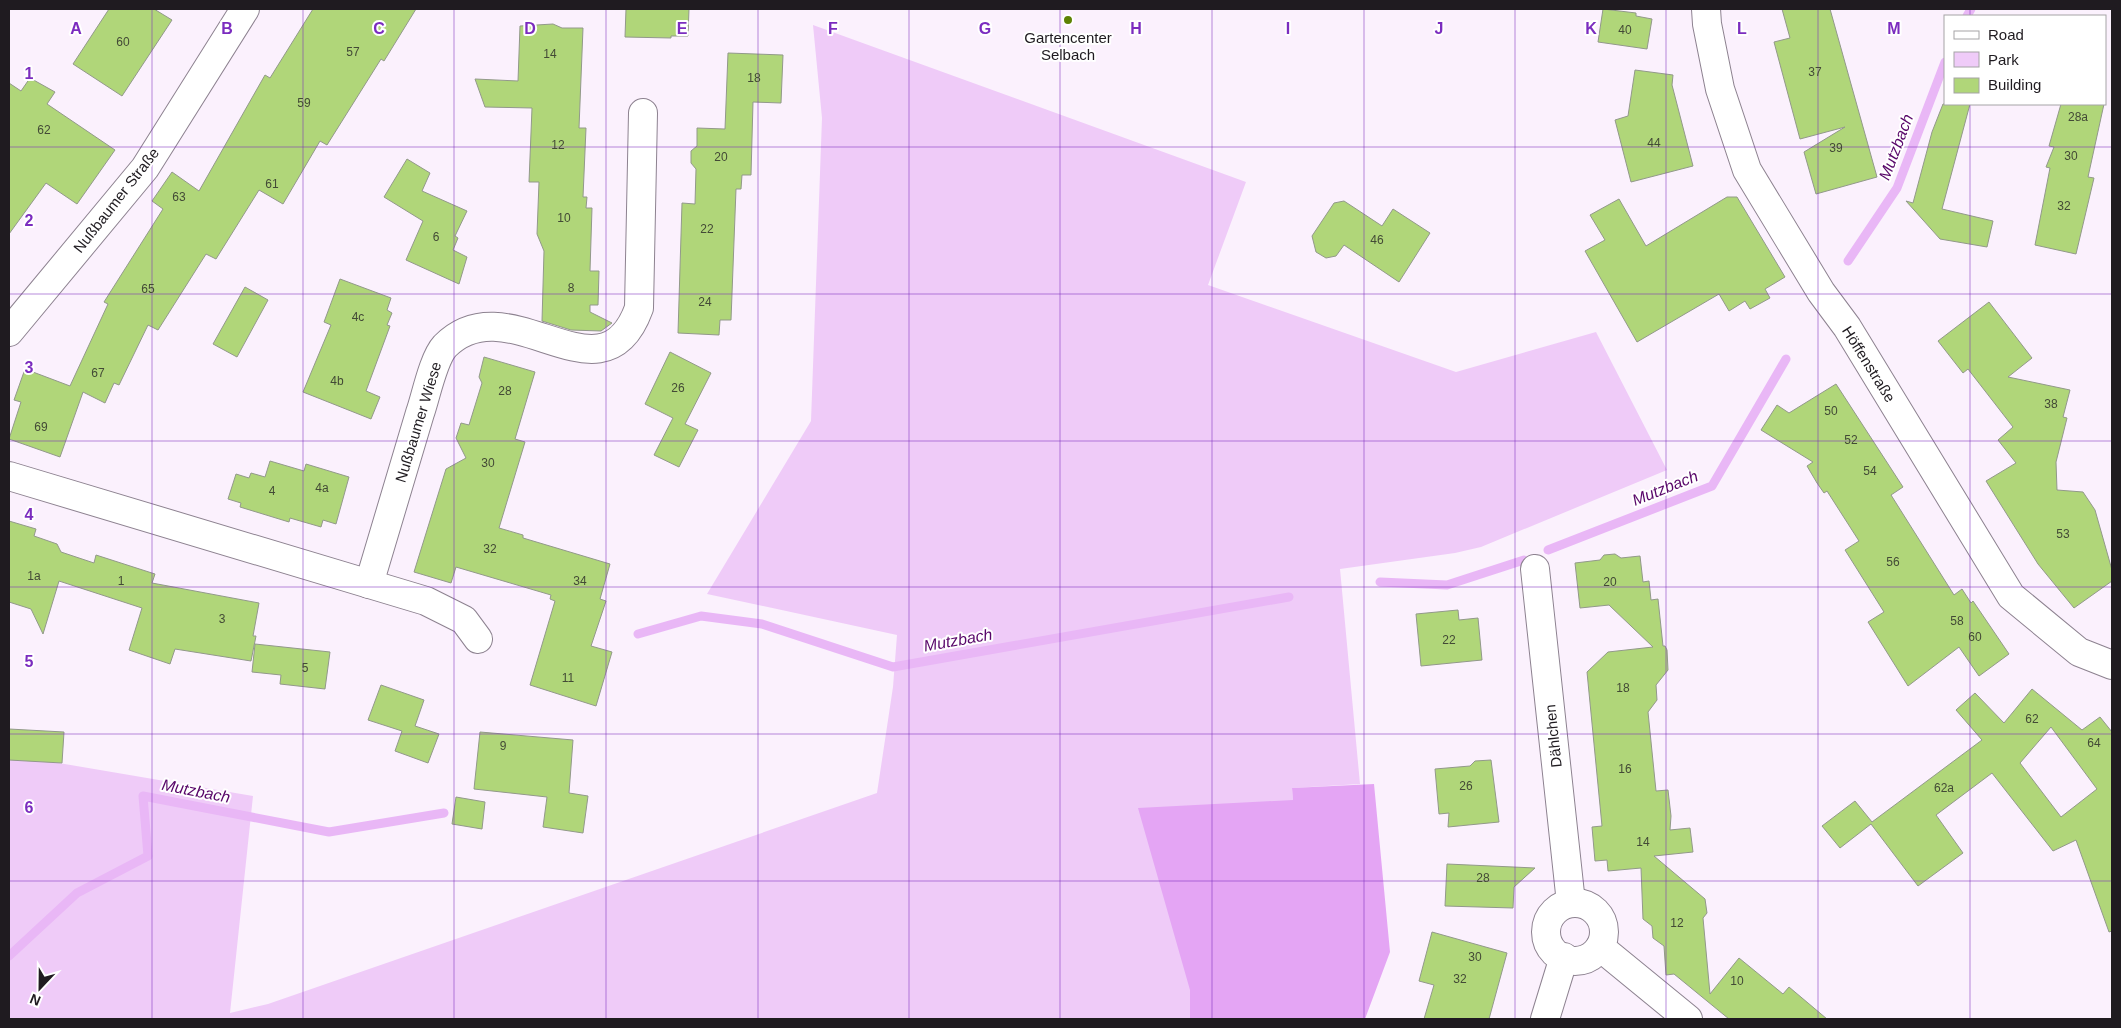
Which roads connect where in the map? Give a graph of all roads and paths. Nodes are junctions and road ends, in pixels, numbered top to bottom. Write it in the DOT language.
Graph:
graph roads {
  1 [pos="245,9"];
  2 [pos="1706,9"];
  3 [pos="643,113"];
  4 [pos="9,332"];
  5 [pos="9,476"];
  6 [pos="1535,569"];
  7 [pos="369,584"];
  8 [pos="478,639"];
  9 [pos="2112,666"];
  10 [pos="1571,903"];
  11 [pos="1600,947"];
  12 [pos="1564,957"];
  13 [pos="1545,1019"];
  14 [pos="1688,1019"];
  1 -- 4 [label="street, Nußbaumer Straße"];
  2 -- 9 [label="street, Höffenstraße"];
  3 -- 7 [label="street, Nußbaumer Wiese"];
  5 -- 7 [label="street"];
  6 -- 10 [label="street, Dählchen"];
  7 -- 8 [label="street"];
  10 -- 11 [label="street"];
  10 -- 12 [label="street"];
  11 -- 12 [label="street"];
  11 -- 14 [label="street"];
  12 -- 13 [label="street"];
}
